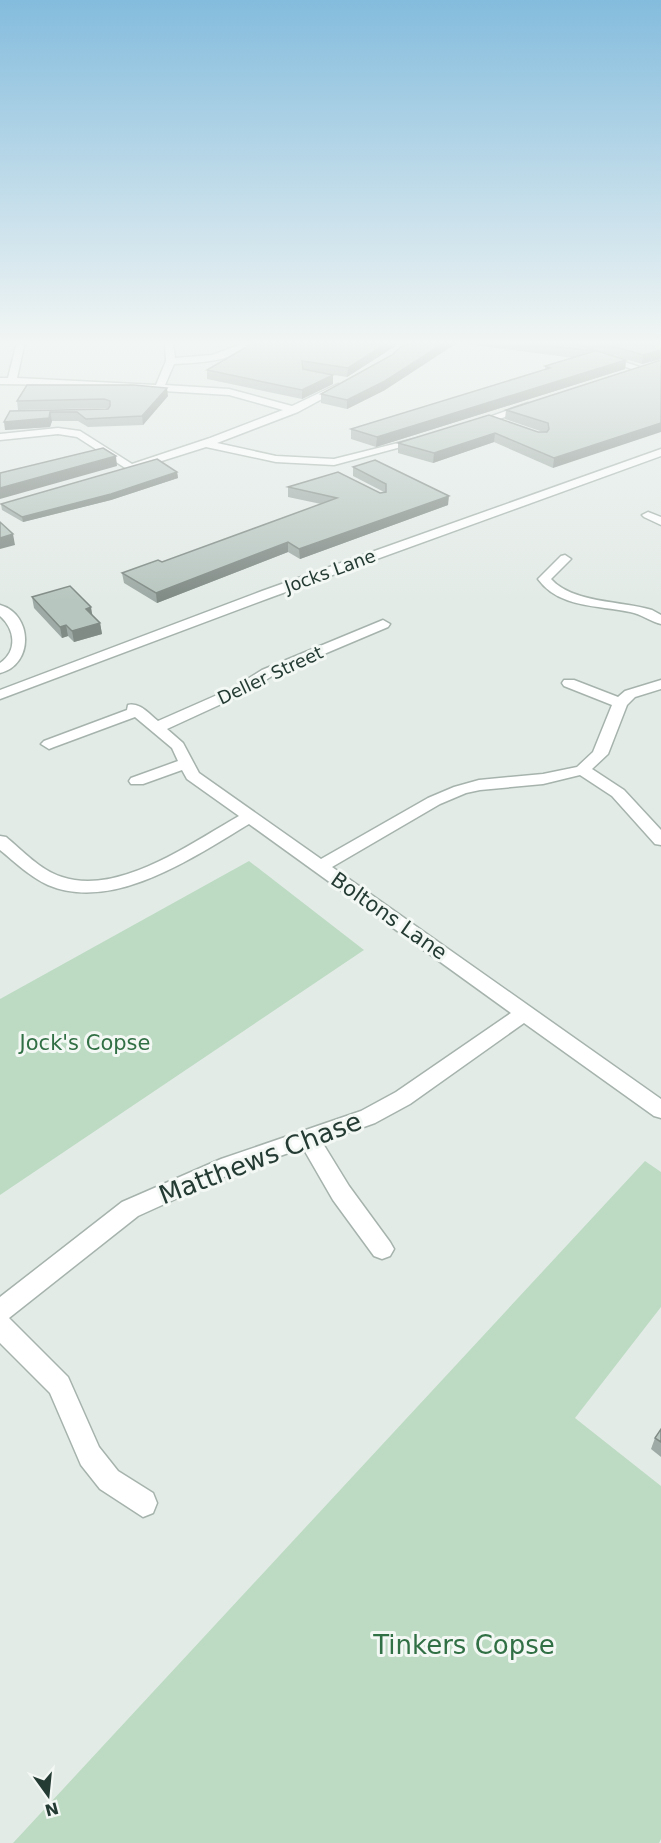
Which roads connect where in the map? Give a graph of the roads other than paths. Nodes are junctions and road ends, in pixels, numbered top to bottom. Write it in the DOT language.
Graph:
graph roads {
  1 [pos="246,429"];
  2 [pos="434,436"];
  3 [pos="0,437"];
  4 [pos="208,444"];
  5 [pos="661,452"];
  6 [pos="334,462"];
  7 [pos="341,476"];
  8 [pos="648,515"];
  9 [pos="661,522"];
  10 [pos="565,560"];
  11 [pos="0,609"];
  12 [pos="661,620"];
  13 [pos="383,624"];
  14 [pos="0,669"];
  15 [pos="569,683"];
  16 [pos="661,684"];
  17 [pos="0,695"];
  18 [pos="620,703"];
  19 [pos="158,727"];
  20 [pos="49,744"];
  21 [pos="188,763"];
  22 [pos="582,770"];
  23 [pos="137,781"];
  24 [pos="250,817"];
  25 [pos="661,840"];
  26 [pos="0,841"];
  27 [pos="320,867"];
  28 [pos="525,1012"];
  29 [pos="661,1110"];
  30 [pos="308,1137"];
  31 [pos="382,1249"];
  32 [pos="0,1311"];
  33 [pos="0,1326"];
  34 [pos="143,1503"];
  1 -- 4 [label="street"];
  2 -- 6 [label="street"];
  3 -- 4 [label="street"];
  4 -- 6 [label="street"];
  5 -- 17 [label="street, Jocks Lane"];
  6 -- 7 [label="street"];
  8 -- 9 [label="street"];
  10 -- 12 [label="street"];
  11 -- 14 [label="street"];
  13 -- 19 [label="street, Deller Street"];
  15 -- 18 [label="street"];
  16 -- 18 [label="street"];
  18 -- 22 [label="street"];
  19 -- 20 [label="street, Boltons Lane"];
  19 -- 21 [label="street, Boltons Lane"];
  21 -- 23 [label="street"];
  21 -- 24 [label="street, Boltons Lane"];
  22 -- 25 [label="street"];
  22 -- 27 [label="street"];
  24 -- 26 [label="street"];
  24 -- 27 [label="street, Boltons Lane"];
  27 -- 28 [label="street, Boltons Lane"];
  28 -- 29 [label="street, Boltons Lane"];
  28 -- 30 [label="street, Matthews Chase"];
  30 -- 31 [label="street"];
  30 -- 32 [label="street, Matthews Chase"];
  33 -- 34 [label="street"];
}
